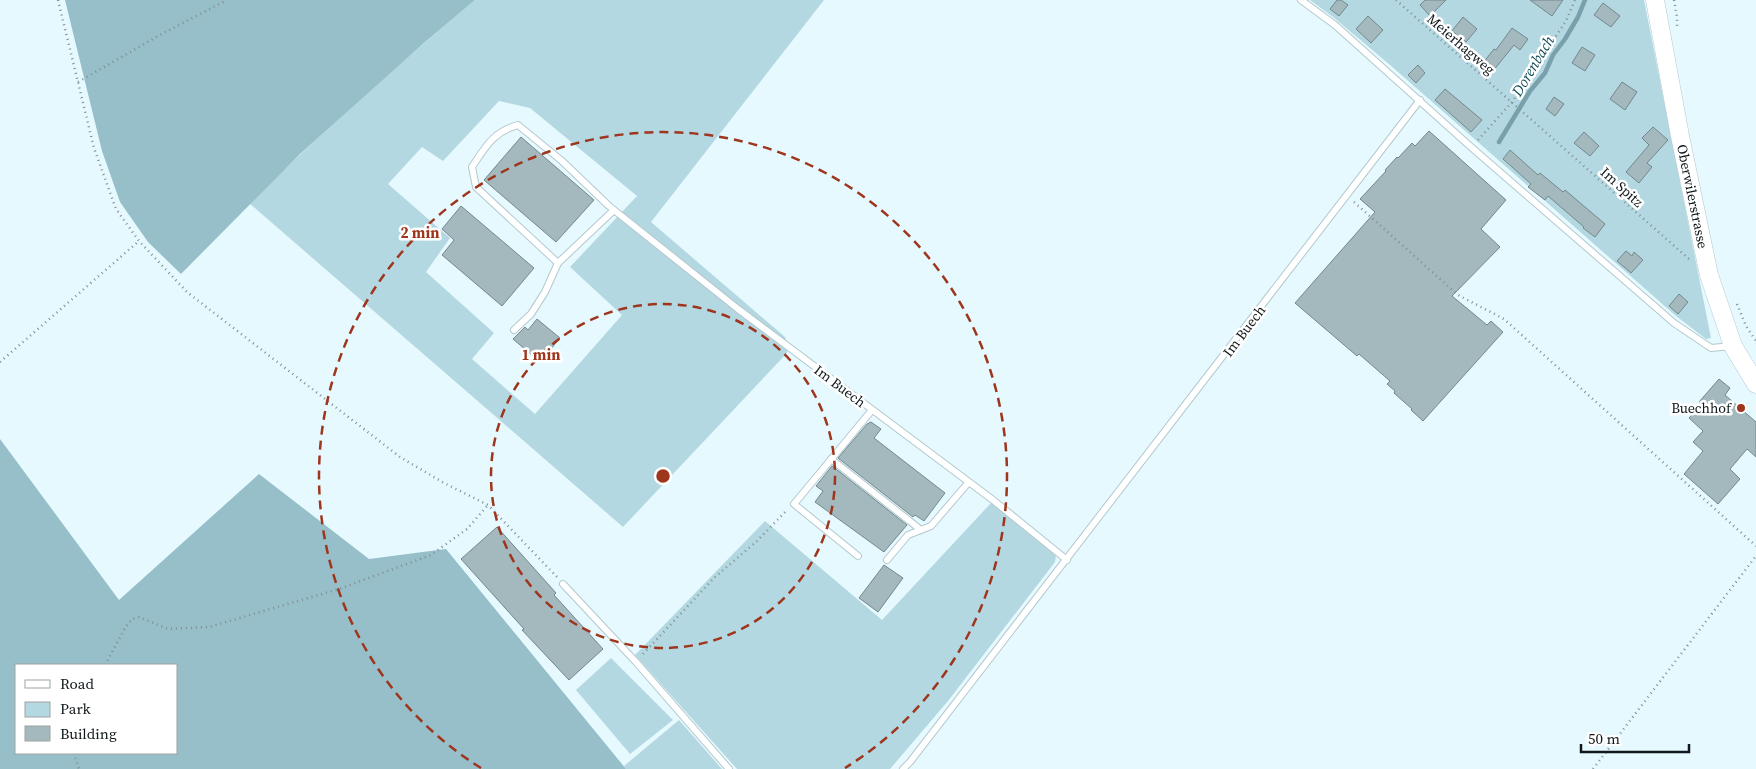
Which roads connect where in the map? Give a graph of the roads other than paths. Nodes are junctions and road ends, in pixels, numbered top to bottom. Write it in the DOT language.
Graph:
graph roads {
  1 [pos="1301,0"];
  2 [pos="1655,0"];
  3 [pos="1420,100"];
  4 [pos="614,210"];
  5 [pos="558,263"];
  6 [pos="514,330"];
  7 [pos="1733,346"];
  8 [pos="1756,384"];
  9 [pos="872,410"];
  10 [pos="831,460"];
  11 [pos="968,483"];
  12 [pos="921,530"];
  13 [pos="858,556"];
  14 [pos="887,560"];
  15 [pos="1067,560"];
  16 [pos="563,584"];
  17 [pos="729,769"];
  18 [pos="903,769"];
  1 -- 3 [label="lane"];
  2 -- 7 [label="street, Oberwilerstrasse"];
  3 -- 7 [label="lane"];
  3 -- 15 [label="lane, Im Buech"];
  4 -- 5 [label="lane"];
  4 -- 5 [label="lane, Im Buech"];
  4 -- 9 [label="lane, Im Buech"];
  5 -- 6 [label="lane"];
  7 -- 8 [label="street, Oberwilerstrasse"];
  9 -- 10 [label="lane"];
  9 -- 11 [label="lane, Im Buech"];
  10 -- 12 [label="lane"];
  10 -- 13 [label="lane"];
  11 -- 12 [label="lane"];
  11 -- 15 [label="lane, Im Buech"];
  12 -- 14 [label="lane"];
  15 -- 18 [label="lane, Im Buech"];
  16 -- 17 [label="lane"];
}
